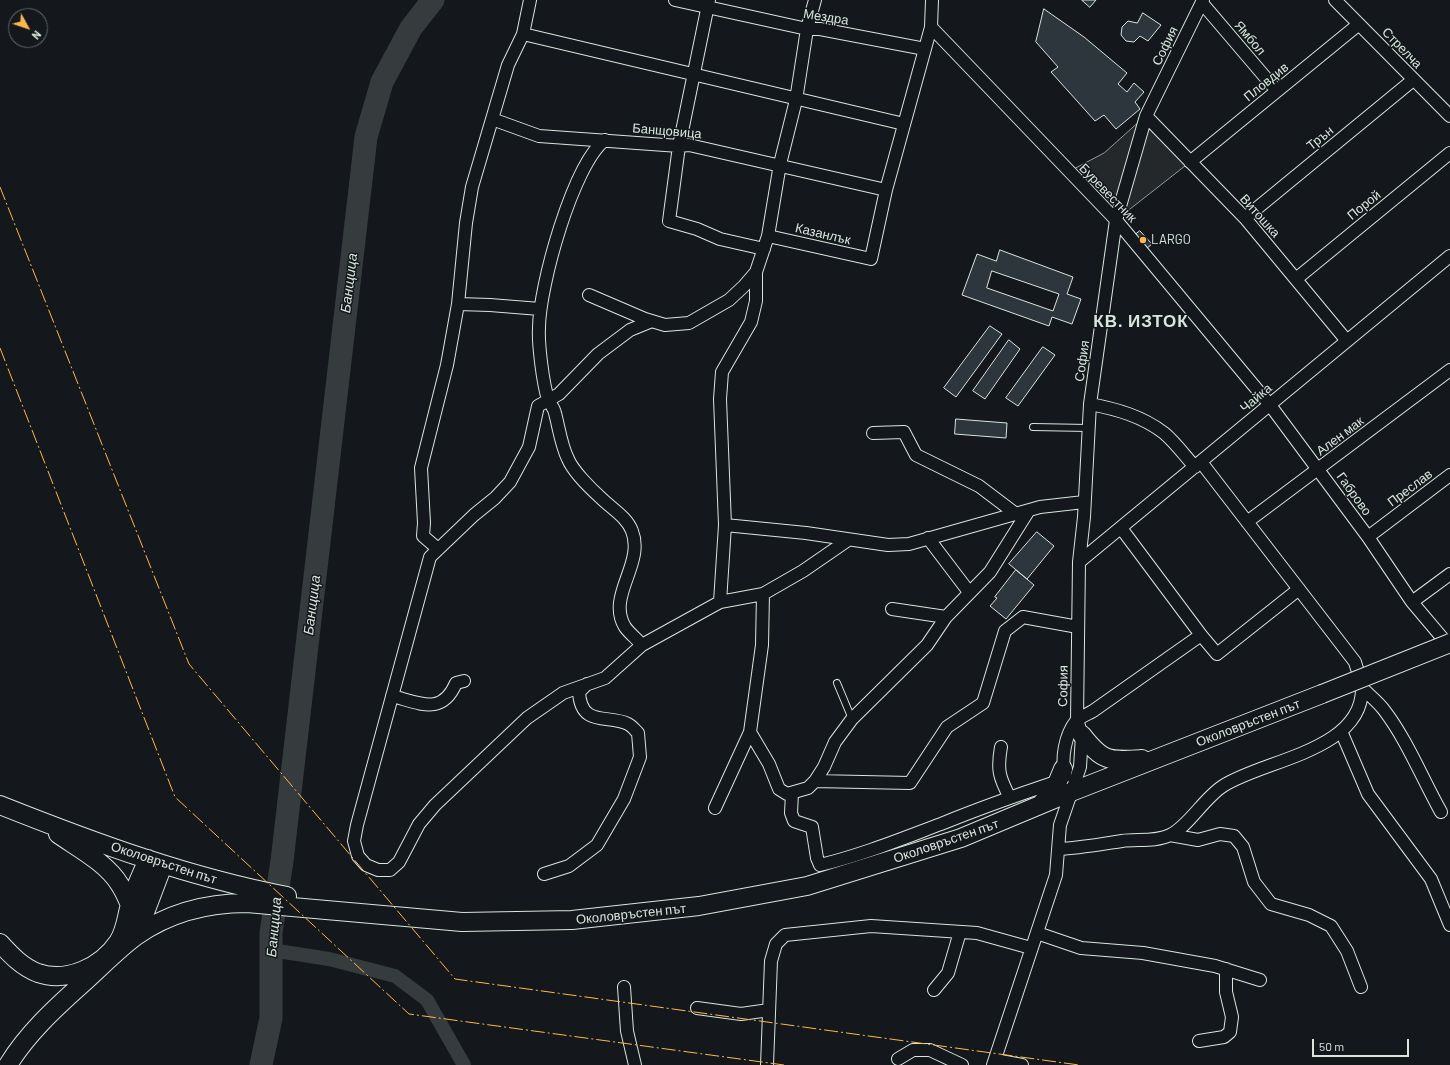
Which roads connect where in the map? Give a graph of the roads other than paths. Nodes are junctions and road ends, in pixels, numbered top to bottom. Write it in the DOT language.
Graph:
graph roads {
  1 [pos="530,0"];
  2 [pos="675,0"];
  3 [pos="815,0"];
  4 [pos="932,0"];
  5 [pos="1335,0"];
  6 [pos="1203,1"];
  7 [pos="709,4"];
  8 [pos="1359,24"];
  9 [pos="931,27"];
  10 [pos="807,29"];
  11 [pos="523,34"];
  12 [pos="925,49"];
  13 [pos="694,76"];
  14 [pos="1413,80"];
  15 [pos="1277,91"];
  16 [pos="796,100"];
  17 [pos="1146,116"];
  18 [pos="1450,116"];
  19 [pos="492,120"];
  20 [pos="904,124"];
  21 [pos="605,140"];
  22 [pos="679,146"];
  23 [pos="1450,153"];
  24 [pos="1190,162"];
  25 [pos="780,164"];
  26 [pos="886,190"];
  27 [pos="1245,218"];
  28 [pos="1116,220"];
  29 [pos="768,236"];
  30 [pos="764,249"];
  31 [pos="1450,256"];
  32 [pos="756,272"];
  33 [pos="1296,279"];
  34 [pos="589,295"];
  35 [pos="458,304"];
  36 [pos="540,309"];
  37 [pos="652,321"];
  38 [pos="1347,340"];
  39 [pos="1450,370"];
  40 [pos="548,400"];
  41 [pos="1090,404"];
  42 [pos="1270,405"];
  43 [pos="1032,427"];
  44 [pos="1088,428"];
  45 [pos="873,433"];
  46 [pos="1198,465"];
  47 [pos="1319,470"];
  48 [pos="1450,475"];
  49 [pos="1084,502"];
  50 [pos="1029,510"];
  51 [pos="1016,514"];
  52 [pos="1247,522"];
  53 [pos="725,525"];
  54 [pos="1121,528"];
  55 [pos="1368,537"];
  56 [pos="928,538"];
  57 [pos="848,540"];
  58 [pos="438,549"];
  59 [pos="1079,562"];
  60 [pos="1450,574"];
  61 [pos="1299,589"];
  62 [pos="969,592"];
  63 [pos="763,594"];
  64 [pos="720,602"];
  65 [pos="1412,602"];
  66 [pos="892,609"];
  67 [pos="946,617"];
  68 [pos="1078,628"];
  69 [pos="1201,635"];
  70 [pos="1450,643"];
  71 [pos="642,644"];
  72 [pos="1450,647"];
  73 [pos="464,681"];
  74 [pos="837,683"];
  75 [pos="587,684"];
  76 [pos="1362,688"];
  77 [pos="392,696"];
  78 [pos="852,719"];
  79 [pos="1079,728"];
  80 [pos="1341,731"];
  81 [pos="750,732"];
  82 [pos="1001,747"];
  83 [pos="1155,759"];
  84 [pos="815,781"];
  85 [pos="1065,781"];
  86 [pos="792,793"];
  87 [pos="1010,798"];
  88 [pos="0,805"];
  89 [pos="715,808"];
  90 [pos="1441,812"];
  91 [pos="37,820"];
  92 [pos="1170,835"];
  93 [pos="1059,848"];
  94 [pos="155,862"];
  95 [pos="544,874"];
  96 [pos="130,905"];
  97 [pos="332,908"];
  98 [pos="1450,925"];
  99 [pos="960,932"];
  100 [pos="1037,933"];
  101 [pos="136,936"];
  102 [pos="0,943"];
  103 [pos="1031,948"];
  104 [pos="1226,969"];
  105 [pos="1260,980"];
  106 [pos="624,987"];
  107 [pos="1361,987"];
  108 [pos="934,990"];
  109 [pos="697,1008"];
  110 [pos="769,1010"];
  111 [pos="1199,1041"];
  112 [pos="898,1059"];
  113 [pos="994,1062"];
  114 [pos="8,1065"];
  115 [pos="635,1065"];
  116 [pos="767,1065"];
  117 [pos="962,1065"];
  118 [pos="1022,1065"];
  1 -- 11 [label="street"];
  2 -- 7 [label="street, Мездра"];
  3 -- 10 [label="street"];
  4 -- 9 [label="street"];
  5 -- 8 [label="street, Стрелча"];
  6 -- 15 [label="street, Ямбол"];
  6 -- 17 [label="street, София"];
  7 -- 10 [label="street, Мездра"];
  7 -- 13 [label="street"];
  8 -- 14 [label="street, Стрелча"];
  8 -- 15 [label="street, Пловдив"];
  9 -- 12 [label="street"];
  9 -- 28 [label="street, Буревестник"];
  10 -- 12 [label="street, Мездра"];
  10 -- 16 [label="street"];
  11 -- 13 [label="street"];
  11 -- 19 [label="street"];
  12 -- 20 [label="street"];
  13 -- 16 [label="street"];
  13 -- 22 [label="street"];
  14 -- 18 [label="street, Стрелча"];
  14 -- 27 [label="street, Трън"];
  15 -- 24 [label="street, Пловдив"];
  16 -- 20 [label="street"];
  16 -- 25 [label="street"];
  17 -- 24 [label="street, Витошка"];
  17 -- 28 [label="street, София"];
  19 -- 21 [label="street, Банщовица"];
  19 -- 35 [label="street"];
  20 -- 26 [label="street"];
  21 -- 22 [label="street, Банщовица"];
  21 -- 36 [label="street"];
  22 -- 25 [label="street, Банщовица"];
  22 -- 30 [label="street"];
  23 -- 33 [label="street, Порой"];
  24 -- 27 [label="street, Витошка"];
  25 -- 26 [label="street, Банщовица"];
  25 -- 29 [label="street"];
  26 -- 29 [label="street, Казанлък"];
  27 -- 33 [label="street, Витошка"];
  28 -- 41 [label="street, София"];
  28 -- 42 [label="street, Буревестник"];
  29 -- 30 [label="street"];
  30 -- 32 [label="street"];
  31 -- 38 [label="street, Чайка"];
  32 -- 37 [label="street"];
  32 -- 53 [label="street"];
  33 -- 38 [label="street, Витошка"];
  34 -- 37 [label="street"];
  35 -- 36 [label="street"];
  35 -- 58 [label="street"];
  36 -- 40 [label="street"];
  37 -- 40 [label="street"];
  38 -- 42 [label="street, Чайка"];
  39 -- 47 [label="street, Ален мак"];
  40 -- 58 [label="street"];
  40 -- 71 [label="street"];
  41 -- 44 [label="street, София"];
  41 -- 46 [label="street"];
  42 -- 46 [label="street, Чайка"];
  42 -- 47 [label="street, Габрово"];
  43 -- 44 [label="lane"];
  44 -- 49 [label="street, София"];
  45 -- 51 [label="street"];
  46 -- 52 [label="street"];
  46 -- 54 [label="street, Чайка"];
  47 -- 52 [label="street, Ален мак"];
  47 -- 55 [label="street, Габрово"];
  48 -- 55 [label="street, Преслав"];
  49 -- 50 [label="street"];
  49 -- 59 [label="street, София"];
  50 -- 51 [label="street"];
  50 -- 62 [label="street"];
  51 -- 56 [label="street"];
  52 -- 61 [label="street"];
  53 -- 57 [label="street"];
  53 -- 64 [label="street"];
  54 -- 59 [label="street, Чайка"];
  54 -- 69 [label="street"];
  55 -- 65 [label="street, Габрово"];
  56 -- 57 [label="street"];
  56 -- 62 [label="street"];
  57 -- 63 [label="street"];
  58 -- 77 [label="street"];
  59 -- 68 [label="street, София"];
  60 -- 65 [label="street"];
  61 -- 69 [label="street"];
  61 -- 76 [label="street"];
  62 -- 67 [label="street"];
  63 -- 64 [label="street"];
  63 -- 81 [label="street"];
  64 -- 71 [label="street"];
  65 -- 72 [label="street, Габрово"];
  66 -- 67 [label="street"];
  67 -- 78 [label="street"];
  68 -- 79 [label="street, София"];
  68 -- 84 [label="street"];
  69 -- 79 [label="street"];
  70 -- 83 [label="main road, Околовръстен път, bridge"];
  71 -- 75 [label="street"];
  73 -- 77 [label="street"];
  74 -- 78 [label="lane"];
  75 -- 77 [label="street"];
  75 -- 95 [label="street"];
  76 -- 80 [label="street"];
  76 -- 90 [label="street"];
  78 -- 84 [label="street"];
  79 -- 83 [label="main road"];
  79 -- 85 [label="street"];
  79 -- 85 [label="street, София"];
  80 -- 92 [label="street"];
  80 -- 98 [label="street"];
  81 -- 86 [label="street"];
  81 -- 89 [label="street"];
  82 -- 87 [label="street"];
  83 -- 85 [label="main road, Околовръстен път"];
  84 -- 86 [label="street"];
  85 -- 87 [label="street"];
  85 -- 93 [label="street"];
  85 -- 97 [label="main road, Околовръстен път"];
  86 -- 87 [label="street"];
  88 -- 91 [label="main road, Околовръстен път"];
  91 -- 94 [label="main road, Околовръстен път"];
  91 -- 96 [label="main road"];
  92 -- 93 [label="street"];
  92 -- 107 [label="street"];
  93 -- 100 [label="street"];
  94 -- 96 [label="main road"];
  94 -- 97 [label="main road, Околовръстен път"];
  94 -- 101 [label="main road"];
  96 -- 102 [label="main road"];
  97 -- 101 [label="main road"];
  99 -- 103 [label="street"];
  99 -- 108 [label="street"];
  99 -- 110 [label="street"];
  100 -- 103 [label="street"];
  100 -- 104 [label="street"];
  101 -- 114 [label="main road"];
  103 -- 113 [label="street"];
  104 -- 105 [label="street"];
  104 -- 111 [label="street"];
  106 -- 115 [label="street"];
  109 -- 110 [label="street"];
  110 -- 116 [label="street"];
  112 -- 117 [label="street"];
  113 -- 118 [label="street"];
}
